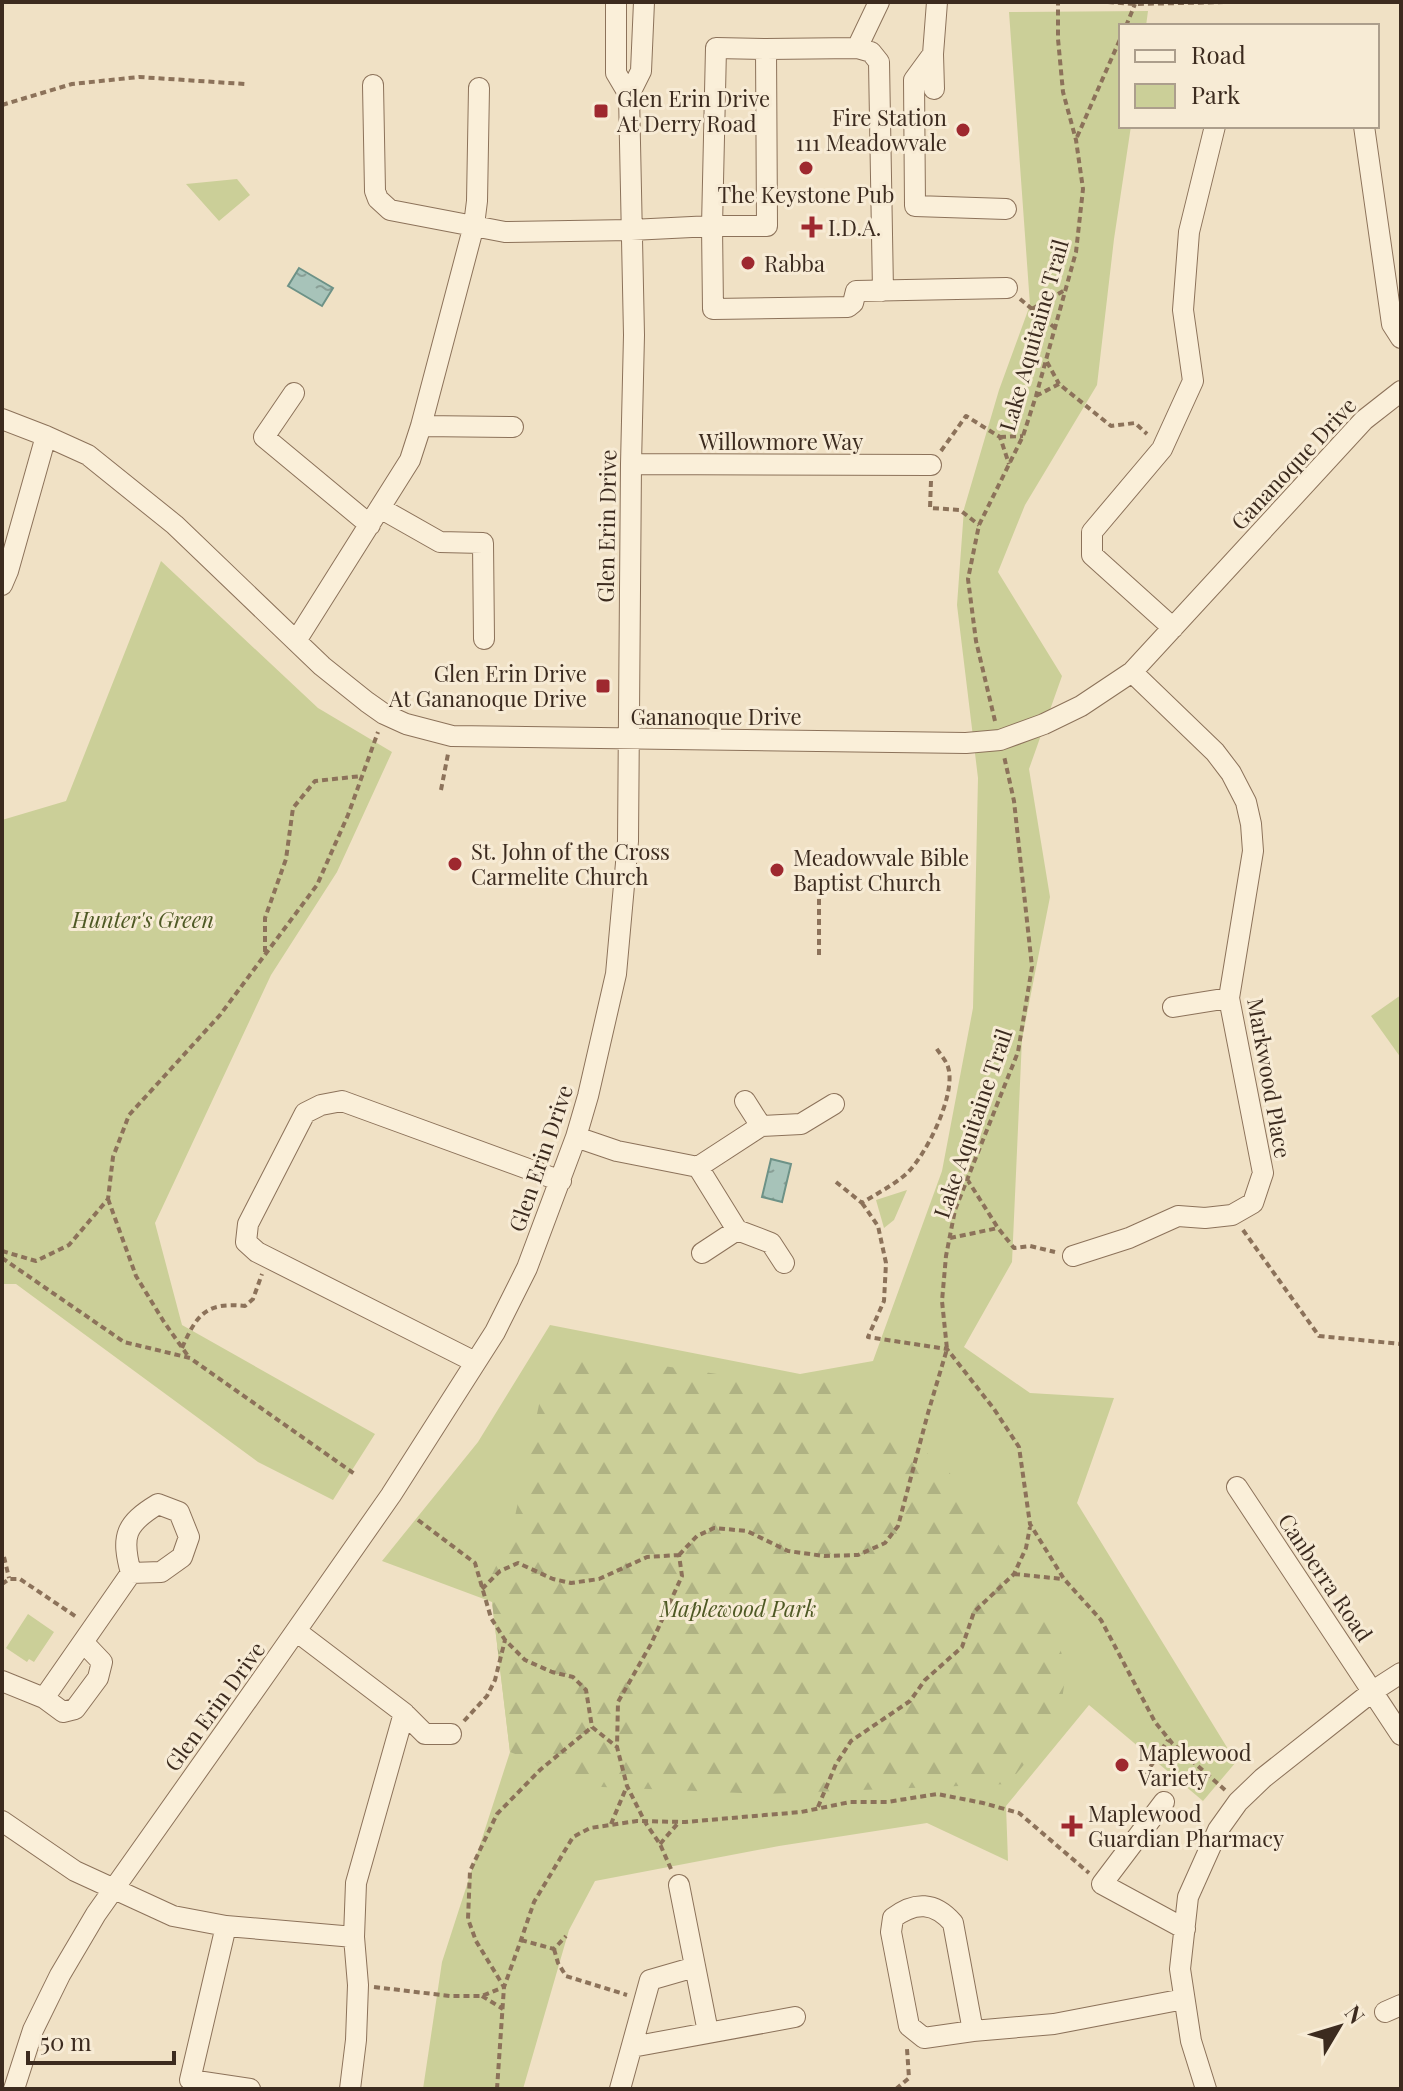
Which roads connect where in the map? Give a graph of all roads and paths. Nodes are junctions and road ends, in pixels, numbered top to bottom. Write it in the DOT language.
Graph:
graph roads {
  1 [pos="616,2"];
  2 [pos="644,2"];
  3 [pos="879,2"];
  4 [pos="937,2"];
  5 [pos="1058,2"];
  6 [pos="1108,2"];
  7 [pos="1229,2"];
  8 [pos="1135,4"];
  9 [pos="1127,24"];
  10 [pos="1119,42"];
  11 [pos="857,48"];
  12 [pos="766,49"];
  13 [pos="933,54"];
  14 [pos="245,84"];
  15 [pos="373,85"];
  16 [pos="479,88"];
  17 [pos="934,89"];
  18 [pos="629,95"];
  19 [pos="2,105"];
  20 [pos="1215,128"];
  21 [pos="1364,128"];
  22 [pos="1076,140"];
  23 [pos="1006,209"];
  24 [pos="474,225"];
  25 [pos="712,226"];
  26 [pos="631,230"];
  27 [pos="1007,288"];
  28 [pos="1066,289"];
  29 [pos="883,291"];
  30 [pos="1032,309"];
  31 [pos="1055,328"];
  32 [pos="1401,338"];
  33 [pos="1046,360"];
  34 [pos="1059,384"];
  35 [pos="1401,391"];
  36 [pos="294,393"];
  37 [pos="1036,396"];
  38 [pos="2,419"];
  39 [pos="421,426"];
  40 [pos="513,427"];
  41 [pos="46,436"];
  42 [pos="1023,436"];
  43 [pos="1000,437"];
  44 [pos="1162,449"];
  45 [pos="631,464"];
  46 [pos="1009,464"];
  47 [pos="931,465"];
  48 [pos="375,517"];
  49 [pos="979,525"];
  50 [pos="2,585"];
  51 [pos="1173,628"];
  52 [pos="484,639"];
  53 [pos="296,641"];
  54 [pos="1132,672"];
  55 [pos="384,714"];
  56 [pos="452,736"];
  57 [pos="628,740"];
  58 [pos="1000,740"];
  59 [pos="362,776"];
  60 [pos="441,790"];
  61 [pos="819,882"];
  62 [pos="265,954"];
  63 [pos="819,955"];
  64 [pos="1229,998"];
  65 [pos="1173,1007"];
  66 [pos="935,1046"];
  67 [pos="745,1101"];
  68 [pos="834,1104"];
  69 [pos="761,1126"];
  70 [pos="576,1137"];
  71 [pos="698,1167"];
  72 [pos="967,1179"];
  73 [pos="561,1181"];
  74 [pos="836,1182"];
  75 [pos="108,1199"];
  76 [pos="862,1203"];
  77 [pos="1232,1215"];
  78 [pos="998,1228"];
  79 [pos="737,1230"];
  80 [pos="950,1238"];
  81 [pos="2,1251"];
  82 [pos="702,1253"];
  83 [pos="1073,1256"];
  84 [pos="268,1257"];
  85 [pos="2,1258"];
  86 [pos="784,1263"];
  87 [pos="1401,1344"];
  88 [pos="182,1348"];
  89 [pos="947,1349"];
  90 [pos="190,1358"];
  91 [pos="475,1362"];
  92 [pos="356,1475"];
  93 [pos="1237,1487"];
  94 [pos="418,1520"];
  95 [pos="1030,1524"];
  96 [pos="679,1555"];
  97 [pos="4,1557"];
  98 [pos="131,1573"];
  99 [pos="1014,1574"];
  100 [pos="9,1579"];
  101 [pos="1064,1579"];
  102 [pos="2,1584"];
  103 [pos="482,1589"];
  104 [pos="296,1631"];
  105 [pos="88,1635"];
  106 [pos="505,1640"];
  107 [pos="1401,1673"];
  108 [pos="2,1681"];
  109 [pos="1373,1691"];
  110 [pos="44,1698"];
  111 [pos="404,1713"];
  112 [pos="592,1727"];
  113 [pos="451,1734"];
  114 [pos="1401,1735"];
  115 [pos="1168,1739"];
  116 [pos="617,1747"];
  117 [pos="1145,1775"];
  118 [pos="627,1786"];
  119 [pos="1164,1802"];
  120 [pos="1238,1802"];
  121 [pos="818,1808"];
  122 [pos="2,1821"];
  123 [pos="645,1822"];
  124 [pos="679,1822"];
  125 [pos="611,1825"];
  126 [pos="660,1844"];
  127 [pos="1102,1884"];
  128 [pos="679,1885"];
  129 [pos="113,1889"];
  130 [pos="226,1926"];
  131 [pos="1185,1929"];
  132 [pos="566,1936"];
  133 [pos="354,1937"];
  134 [pos="521,1940"];
  135 [pos="554,1949"];
  136 [pos="695,1967"];
  137 [pos="358,1985"];
  138 [pos="504,1987"];
  139 [pos="482,1996"];
  140 [pos="1184,1999"];
  141 [pos="645,2001"];
  142 [pos="503,2009"];
  143 [pos="795,2017"];
  144 [pos="973,2031"];
  145 [pos="708,2032"];
  146 [pos="924,2038"];
  147 [pos="632,2047"];
  148 [pos="189,2085"];
  149 [pos="14,2089"];
  150 [pos="250,2089"];
  151 [pos="350,2089"];
  152 [pos="497,2089"];
  153 [pos="620,2089"];
  154 [pos="896,2089"];
  155 [pos="1206,2089"];
  1 -- 18 [label="street, Glen Erin Drive"];
  2 -- 18 [label="street, Glen Erin Drive"];
  3 -- 11 [label="street"];
  4 -- 13 [label="street"];
  5 -- 22 [label="path, Lake Aquitaine Trail"];
  6 -- 8 [label="path"];
  7 -- 8 [label="path"];
  8 -- 9 [label="path"];
  10 -- 22 [label="path"];
  11 -- 12 [label="street"];
  11 -- 29 [label="street"];
  12 -- 25 [label="street"];
  12 -- 25 [label="street"];
  13 -- 17 [label="street"];
  13 -- 23 [label="street"];
  14 -- 19 [label="path"];
  15 -- 24 [label="street"];
  16 -- 24 [label="street"];
  18 -- 26 [label="street, Glen Erin Drive"];
  20 -- 44 [label="street"];
  21 -- 32 [label="street"];
  22 -- 28 [label="path, Lake Aquitaine Trail"];
  24 -- 26 [label="street"];
  24 -- 39 [label="street"];
  25 -- 26 [label="street"];
  25 -- 29 [label="street"];
  26 -- 45 [label="street, Glen Erin Drive"];
  27 -- 29 [label="street"];
  27 -- 30 [label="path"];
  28 -- 30 [label="path"];
  28 -- 31 [label="path, Lake Aquitaine Trail"];
  30 -- 31 [label="path"];
  31 -- 33 [label="path, Lake Aquitaine Trail"];
  33 -- 34 [label="path"];
  33 -- 37 [label="path, Lake Aquitaine Trail"];
  34 -- 37 [label="path"];
  34 -- 44 [label="path"];
  35 -- 51 [label="street, Gananoque Drive"];
  36 -- 48 [label="street"];
  37 -- 42 [label="path, Lake Aquitaine Trail"];
  38 -- 41 [label="street, Gananoque Drive"];
  39 -- 40 [label="street"];
  39 -- 48 [label="street"];
  41 -- 50 [label="street"];
  41 -- 53 [label="street, Gananoque Drive"];
  42 -- 43 [label="path"];
  42 -- 46 [label="path, Lake Aquitaine Trail"];
  43 -- 46 [label="path"];
  43 -- 47 [label="path"];
  44 -- 51 [label="street"];
  45 -- 47 [label="street, Willowmore Way"];
  45 -- 57 [label="street, Glen Erin Drive"];
  46 -- 49 [label="path, Lake Aquitaine Trail"];
  47 -- 49 [label="path"];
  48 -- 52 [label="street"];
  48 -- 53 [label="street"];
  49 -- 58 [label="path, Lake Aquitaine Trail"];
  51 -- 54 [label="street, Gananoque Drive"];
  53 -- 55 [label="street, Gananoque Drive"];
  54 -- 58 [label="street, Gananoque Drive"];
  54 -- 64 [label="street, Markwood Place"];
  55 -- 56 [label="street, Gananoque Drive"];
  55 -- 59 [label="path"];
  56 -- 57 [label="street, Gananoque Drive"];
  56 -- 60 [label="path"];
  57 -- 58 [label="street, Gananoque Drive"];
  57 -- 70 [label="street, Glen Erin Drive"];
  58 -- 72 [label="path, Lake Aquitaine Trail"];
  59 -- 62 [label="path"];
  59 -- 62 [label="path"];
  61 -- 63 [label="path"];
  62 -- 75 [label="path"];
  64 -- 65 [label="street"];
  64 -- 77 [label="street, Markwood Place"];
  66 -- 76 [label="path"];
  67 -- 69 [label="street"];
  68 -- 69 [label="street"];
  69 -- 71 [label="street"];
  70 -- 71 [label="street"];
  70 -- 73 [label="street, Glen Erin Drive"];
  71 -- 79 [label="street"];
  72 -- 78 [label="path"];
  72 -- 80 [label="path, Lake Aquitaine Trail"];
  73 -- 84 [label="street"];
  73 -- 91 [label="street, Glen Erin Drive"];
  74 -- 76 [label="path"];
  75 -- 81 [label="path"];
  75 -- 88 [label="path"];
  76 -- 89 [label="path"];
  77 -- 83 [label="street"];
  77 -- 87 [label="path"];
  78 -- 80 [label="path"];
  78 -- 83 [label="path"];
  79 -- 82 [label="street"];
  79 -- 86 [label="street"];
  80 -- 89 [label="path, Lake Aquitaine Trail"];
  84 -- 88 [label="path"];
  84 -- 91 [label="street"];
  85 -- 90 [label="path"];
  88 -- 90 [label="path"];
  89 -- 95 [label="path"];
  89 -- 96 [label="path, Lake Aquitaine Trail"];
  90 -- 92 [label="path"];
  91 -- 104 [label="street, Glen Erin Drive"];
  93 -- 109 [label="street, Canberra Road"];
  94 -- 103 [label="path"];
  95 -- 99 [label="path"];
  95 -- 101 [label="path"];
  96 -- 103 [label="path"];
  96 -- 116 [label="path"];
  97 -- 100 [label="path"];
  98 -- 105 [label="street"];
  99 -- 101 [label="path"];
  99 -- 121 [label="path"];
  100 -- 102 [label="path"];
  100 -- 105 [label="path"];
  101 -- 115 [label="path"];
  103 -- 106 [label="path"];
  104 -- 111 [label="street"];
  104 -- 129 [label="street, Glen Erin Drive"];
  105 -- 110 [label="street"];
  105 -- 110 [label="street"];
  106 -- 112 [label="path"];
  106 -- 113 [label="path"];
  107 -- 109 [label="street"];
  108 -- 110 [label="street"];
  109 -- 114 [label="street, Canberra Road"];
  109 -- 120 [label="street"];
  111 -- 113 [label="street"];
  111 -- 133 [label="street"];
  112 -- 116 [label="path"];
  112 -- 138 [label="path"];
  115 -- 117 [label="path"];
  115 -- 120 [label="path"];
  116 -- 118 [label="path"];
  118 -- 123 [label="path"];
  118 -- 125 [label="path"];
  119 -- 127 [label="street"];
  120 -- 131 [label="street"];
  121 -- 124 [label="path"];
  121 -- 127 [label="path"];
  122 -- 129 [label="street"];
  123 -- 124 [label="path"];
  123 -- 125 [label="path"];
  123 -- 126 [label="path"];
  124 -- 126 [label="path"];
  125 -- 134 [label="path"];
  126 -- 128 [label="path"];
  127 -- 131 [label="street"];
  128 -- 136 [label="street"];
  129 -- 130 [label="street"];
  129 -- 149 [label="street, Glen Erin Drive"];
  130 -- 133 [label="street"];
  130 -- 148 [label="street"];
  131 -- 140 [label="street"];
  132 -- 135 [label="path"];
  133 -- 137 [label="street"];
  134 -- 135 [label="path"];
  134 -- 138 [label="path"];
  135 -- 141 [label="path"];
  136 -- 141 [label="street"];
  136 -- 145 [label="street"];
  137 -- 139 [label="path"];
  137 -- 151 [label="street"];
  138 -- 139 [label="path"];
  138 -- 142 [label="path"];
  139 -- 142 [label="path"];
  140 -- 144 [label="street"];
  140 -- 155 [label="street"];
  141 -- 147 [label="street"];
  142 -- 152 [label="path"];
  143 -- 145 [label="street"];
  144 -- 146 [label="street"];
  144 -- 146 [label="street"];
  145 -- 147 [label="street"];
  146 -- 154 [label="path"];
  147 -- 153 [label="street"];
  148 -- 150 [label="street"];
}
